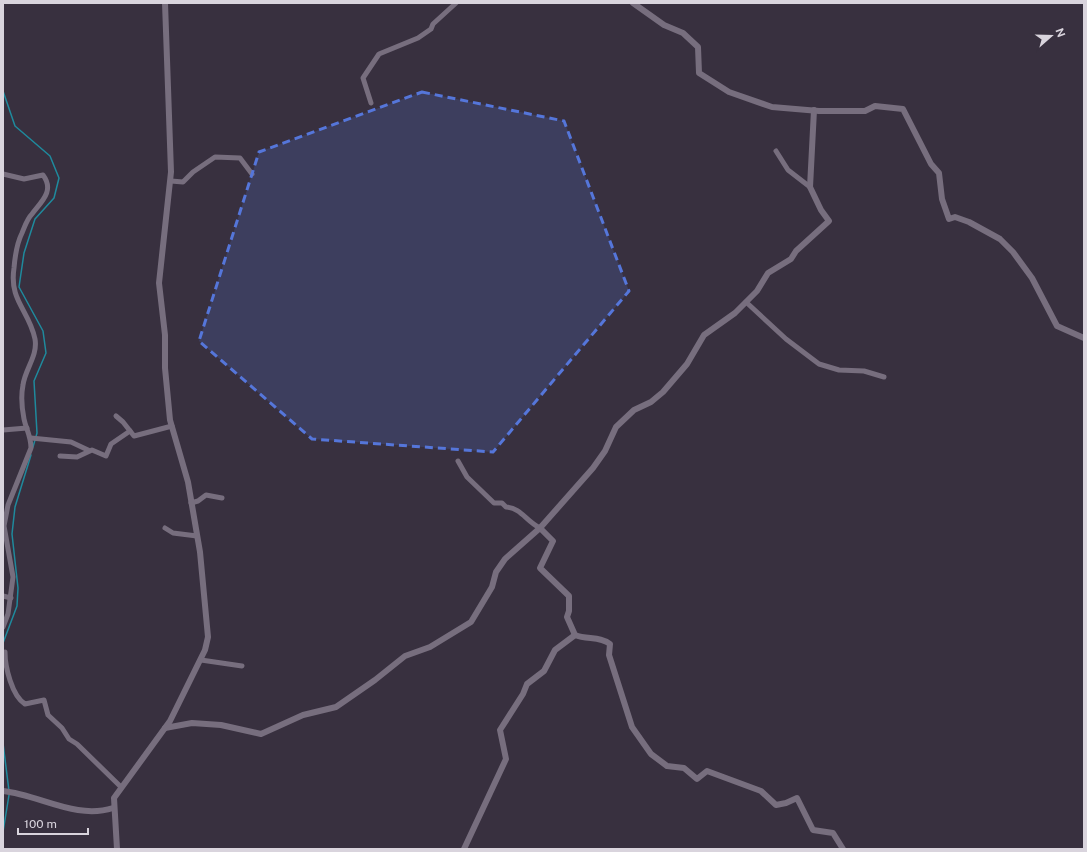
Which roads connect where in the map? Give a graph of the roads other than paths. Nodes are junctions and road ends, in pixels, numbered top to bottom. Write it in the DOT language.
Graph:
graph roads {
  1 [pos="165,3"];
  2 [pos="456,3"];
  3 [pos="633,3"];
  4 [pos="371,103"];
  5 [pos="814,110"];
  6 [pos="776,151"];
  7 [pos="3,174"];
  8 [pos="252,174"];
  9 [pos="171,181"];
  10 [pos="810,187"];
  11 [pos="746,302"];
  12 [pos="1084,338"];
  13 [pos="884,377"];
  14 [pos="116,416"];
  15 [pos="172,426"];
  16 [pos="27,428"];
  17 [pos="3,430"];
  18 [pos="130,431"];
  19 [pos="33,438"];
  20 [pos="88,450"];
  21 [pos="60,456"];
  22 [pos="458,461"];
  23 [pos="222,498"];
  24 [pos="191,503"];
  25 [pos="5,505"];
  26 [pos="165,528"];
  27 [pos="540,528"];
  28 [pos="197,536"];
  29 [pos="3,596"];
  30 [pos="11,598"];
  31 [pos="3,627"];
  32 [pos="575,635"];
  33 [pos="5,652"];
  34 [pos="201,660"];
  35 [pos="242,666"];
  36 [pos="165,728"];
  37 [pos="121,787"];
  38 [pos="6,792"];
  39 [pos="113,808"];
  40 [pos="116,849"];
  41 [pos="464,849"];
  42 [pos="843,849"];
  1 -- 9 [label="street"];
  2 -- 4 [label="street"];
  3 -- 5 [label="street"];
  5 -- 10 [label="street"];
  5 -- 12 [label="street"];
  6 -- 10 [label="street"];
  7 -- 16 [label="street"];
  8 -- 9 [label="street"];
  9 -- 15 [label="street"];
  10 -- 11 [label="street"];
  11 -- 13 [label="street"];
  11 -- 27 [label="street"];
  14 -- 18 [label="street"];
  15 -- 18 [label="street"];
  15 -- 24 [label="street"];
  16 -- 17 [label="street"];
  16 -- 19 [label="street"];
  18 -- 20 [label="street"];
  19 -- 20 [label="street"];
  19 -- 25 [label="street"];
  20 -- 21 [label="street"];
  22 -- 27 [label="street"];
  23 -- 24 [label="street"];
  24 -- 28 [label="street"];
  25 -- 30 [label="street"];
  26 -- 28 [label="street"];
  27 -- 32 [label="street"];
  27 -- 36 [label="street"];
  28 -- 34 [label="street"];
  29 -- 30 [label="street"];
  30 -- 31 [label="street"];
  32 -- 41 [label="street"];
  32 -- 42 [label="street"];
  33 -- 37 [label="street"];
  34 -- 35 [label="street"];
  34 -- 36 [label="street"];
  36 -- 37 [label="street"];
  37 -- 39 [label="street"];
  38 -- 39 [label="street"];
  39 -- 40 [label="street"];
}
